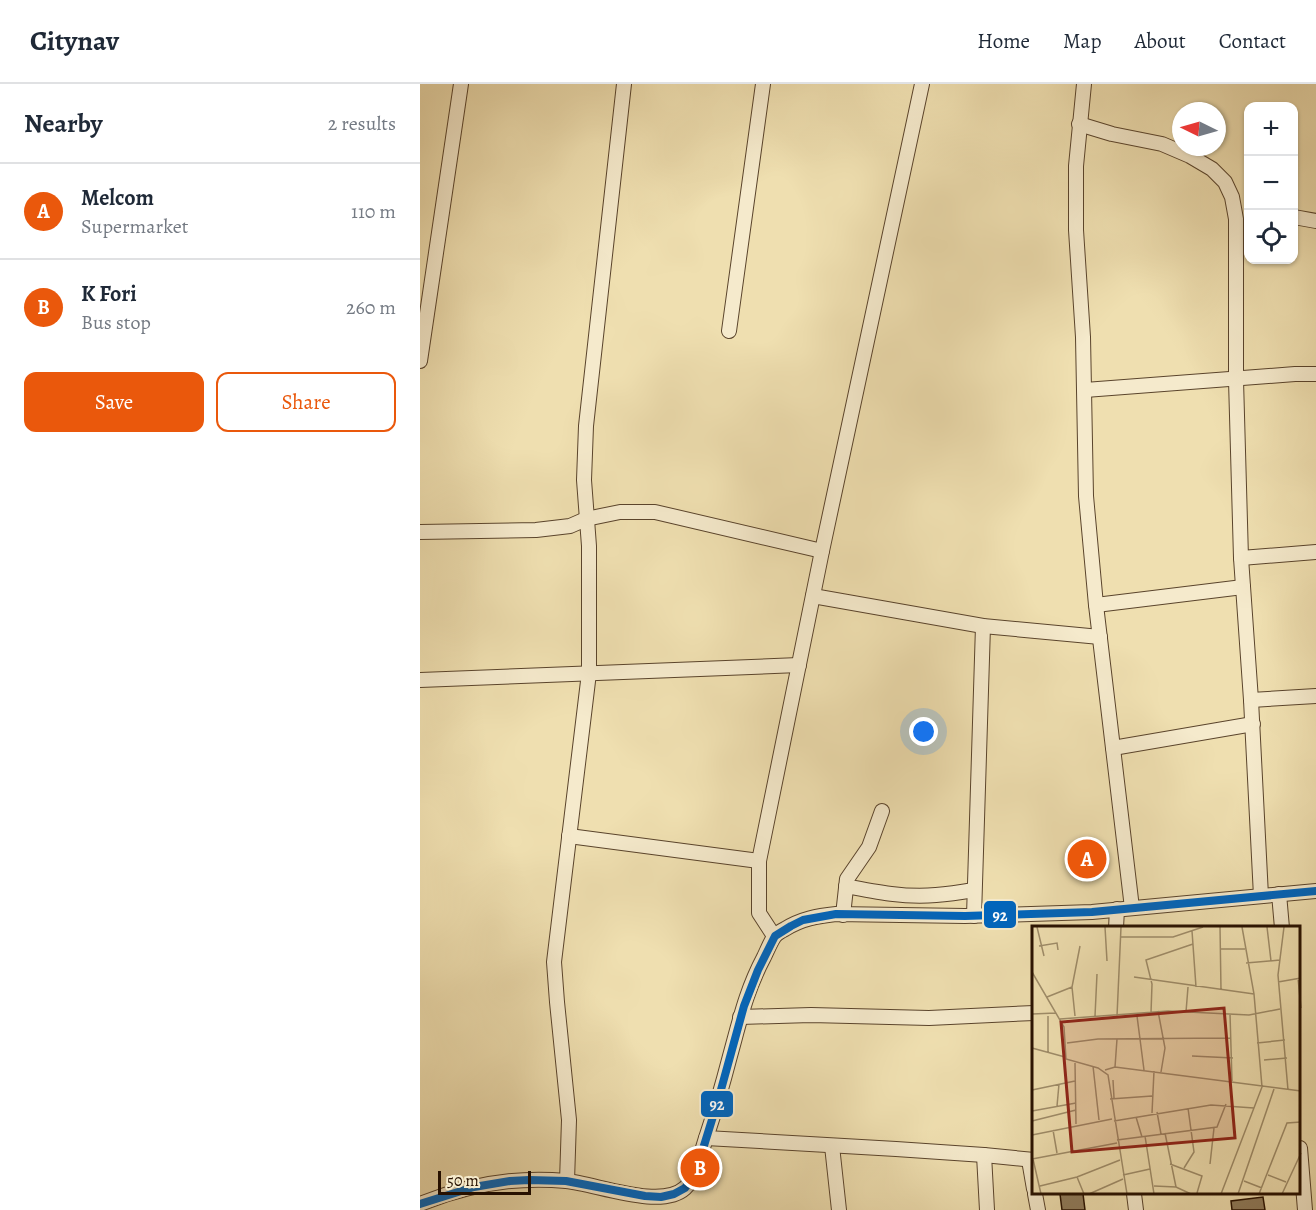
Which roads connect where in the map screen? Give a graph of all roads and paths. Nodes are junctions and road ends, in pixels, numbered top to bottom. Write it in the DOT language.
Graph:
graph roads {
  1 [pos="461,84"];
  2 [pos="624,84"];
  3 [pos="764,84"];
  4 [pos="922,84"];
  5 [pos="1084,84"];
  6 [pos="1079,124"];
  7 [pos="1298,218"];
  8 [pos="1242,219"];
  9 [pos="1316,221"];
  10 [pos="729,331"];
  11 [pos="422,340"];
  12 [pos="420,361"];
  13 [pos="1316,374"];
  14 [pos="1236,380"];
  15 [pos="1084,390"];
  16 [pos="586,519"];
  17 [pos="420,532"];
  18 [pos="822,550"];
  19 [pos="1316,552"];
  20 [pos="1241,558"];
  21 [pos="1243,587"];
  22 [pos="813,596"];
  23 [pos="1096,605"];
  24 [pos="983,626"];
  25 [pos="1100,637"];
  26 [pos="799,665"];
  27 [pos="589,673"];
  28 [pos="420,680"];
  29 [pos="1316,696"];
  30 [pos="1251,700"];
  31 [pos="1252,724"];
  32 [pos="1113,748"];
  33 [pos="882,811"];
  34 [pos="568,836"];
  35 [pos="759,861"];
  36 [pos="846,886"];
  37 [pos="974,890"];
  38 [pos="1316,891"];
  39 [pos="1279,894"];
  40 [pos="1261,896"];
  41 [pos="1132,908"];
  42 [pos="1117,909"];
  43 [pos="843,915"];
  44 [pos="974,916"];
  45 [pos="1116,926"];
  46 [pos="1282,926"];
  47 [pos="774,936"];
  48 [pos="1032,1013"];
  49 [pos="740,1017"];
  50 [pos="706,1138"];
  51 [pos="832,1146"];
  52 [pos="984,1155"];
  53 [pos="1031,1160"];
  54 [pos="1301,1169"];
  55 [pos="567,1181"];
  56 [pos="1035,1195"];
  57 [pos="1134,1195"];
  58 [pos="420,1204"];
  59 [pos="658,1204"];
  60 [pos="839,1210"];
  61 [pos="987,1210"];
  62 [pos="1038,1210"];
  63 [pos="1136,1210"];
  64 [pos="1305,1210"];
  1 -- 11 [label="street"];
  2 -- 16 [label="street"];
  3 -- 10 [label="street"];
  4 -- 18 [label="street"];
  5 -- 6 [label="street"];
  6 -- 8 [label="street"];
  6 -- 15 [label="street"];
  7 -- 9 [label="street"];
  8 -- 14 [label="street"];
  11 -- 12 [label="street"];
  13 -- 14 [label="street"];
  14 -- 15 [label="street"];
  14 -- 20 [label="street"];
  15 -- 23 [label="street"];
  16 -- 17 [label="street"];
  16 -- 18 [label="street"];
  16 -- 27 [label="street"];
  18 -- 22 [label="street"];
  19 -- 20 [label="street"];
  20 -- 21 [label="street"];
  21 -- 23 [label="street"];
  21 -- 30 [label="street"];
  22 -- 24 [label="street"];
  22 -- 26 [label="street"];
  23 -- 25 [label="street"];
  24 -- 25 [label="street"];
  24 -- 37 [label="street"];
  25 -- 32 [label="street"];
  26 -- 27 [label="street"];
  26 -- 35 [label="street"];
  27 -- 28 [label="street"];
  27 -- 34 [label="street"];
  29 -- 30 [label="street"];
  30 -- 31 [label="street"];
  31 -- 32 [label="street"];
  31 -- 40 [label="street"];
  32 -- 41 [label="street"];
  33 -- 36 [label="street"];
  34 -- 35 [label="street"];
  34 -- 55 [label="street"];
  35 -- 47 [label="street"];
  36 -- 37 [label="street"];
  36 -- 43 [label="street"];
  37 -- 44 [label="street"];
  38 -- 39 [label="street"];
  39 -- 40 [label="street"];
  39 -- 46 [label="street"];
  40 -- 41 [label="street"];
  41 -- 42 [label="street"];
  42 -- 44 [label="street"];
  42 -- 45 [label="street"];
  43 -- 44 [label="street"];
  43 -- 47 [label="street"];
  47 -- 49 [label="street"];
  48 -- 49 [label="street"];
  49 -- 50 [label="street"];
  50 -- 51 [label="street"];
  50 -- 59 [label="street"];
  51 -- 52 [label="street"];
  51 -- 60 [label="street"];
  52 -- 53 [label="street"];
  52 -- 61 [label="street"];
  54 -- 64 [label="street"];
  55 -- 58 [label="street"];
  55 -- 59 [label="street"];
  56 -- 62 [label="street"];
  57 -- 63 [label="street"];
}
